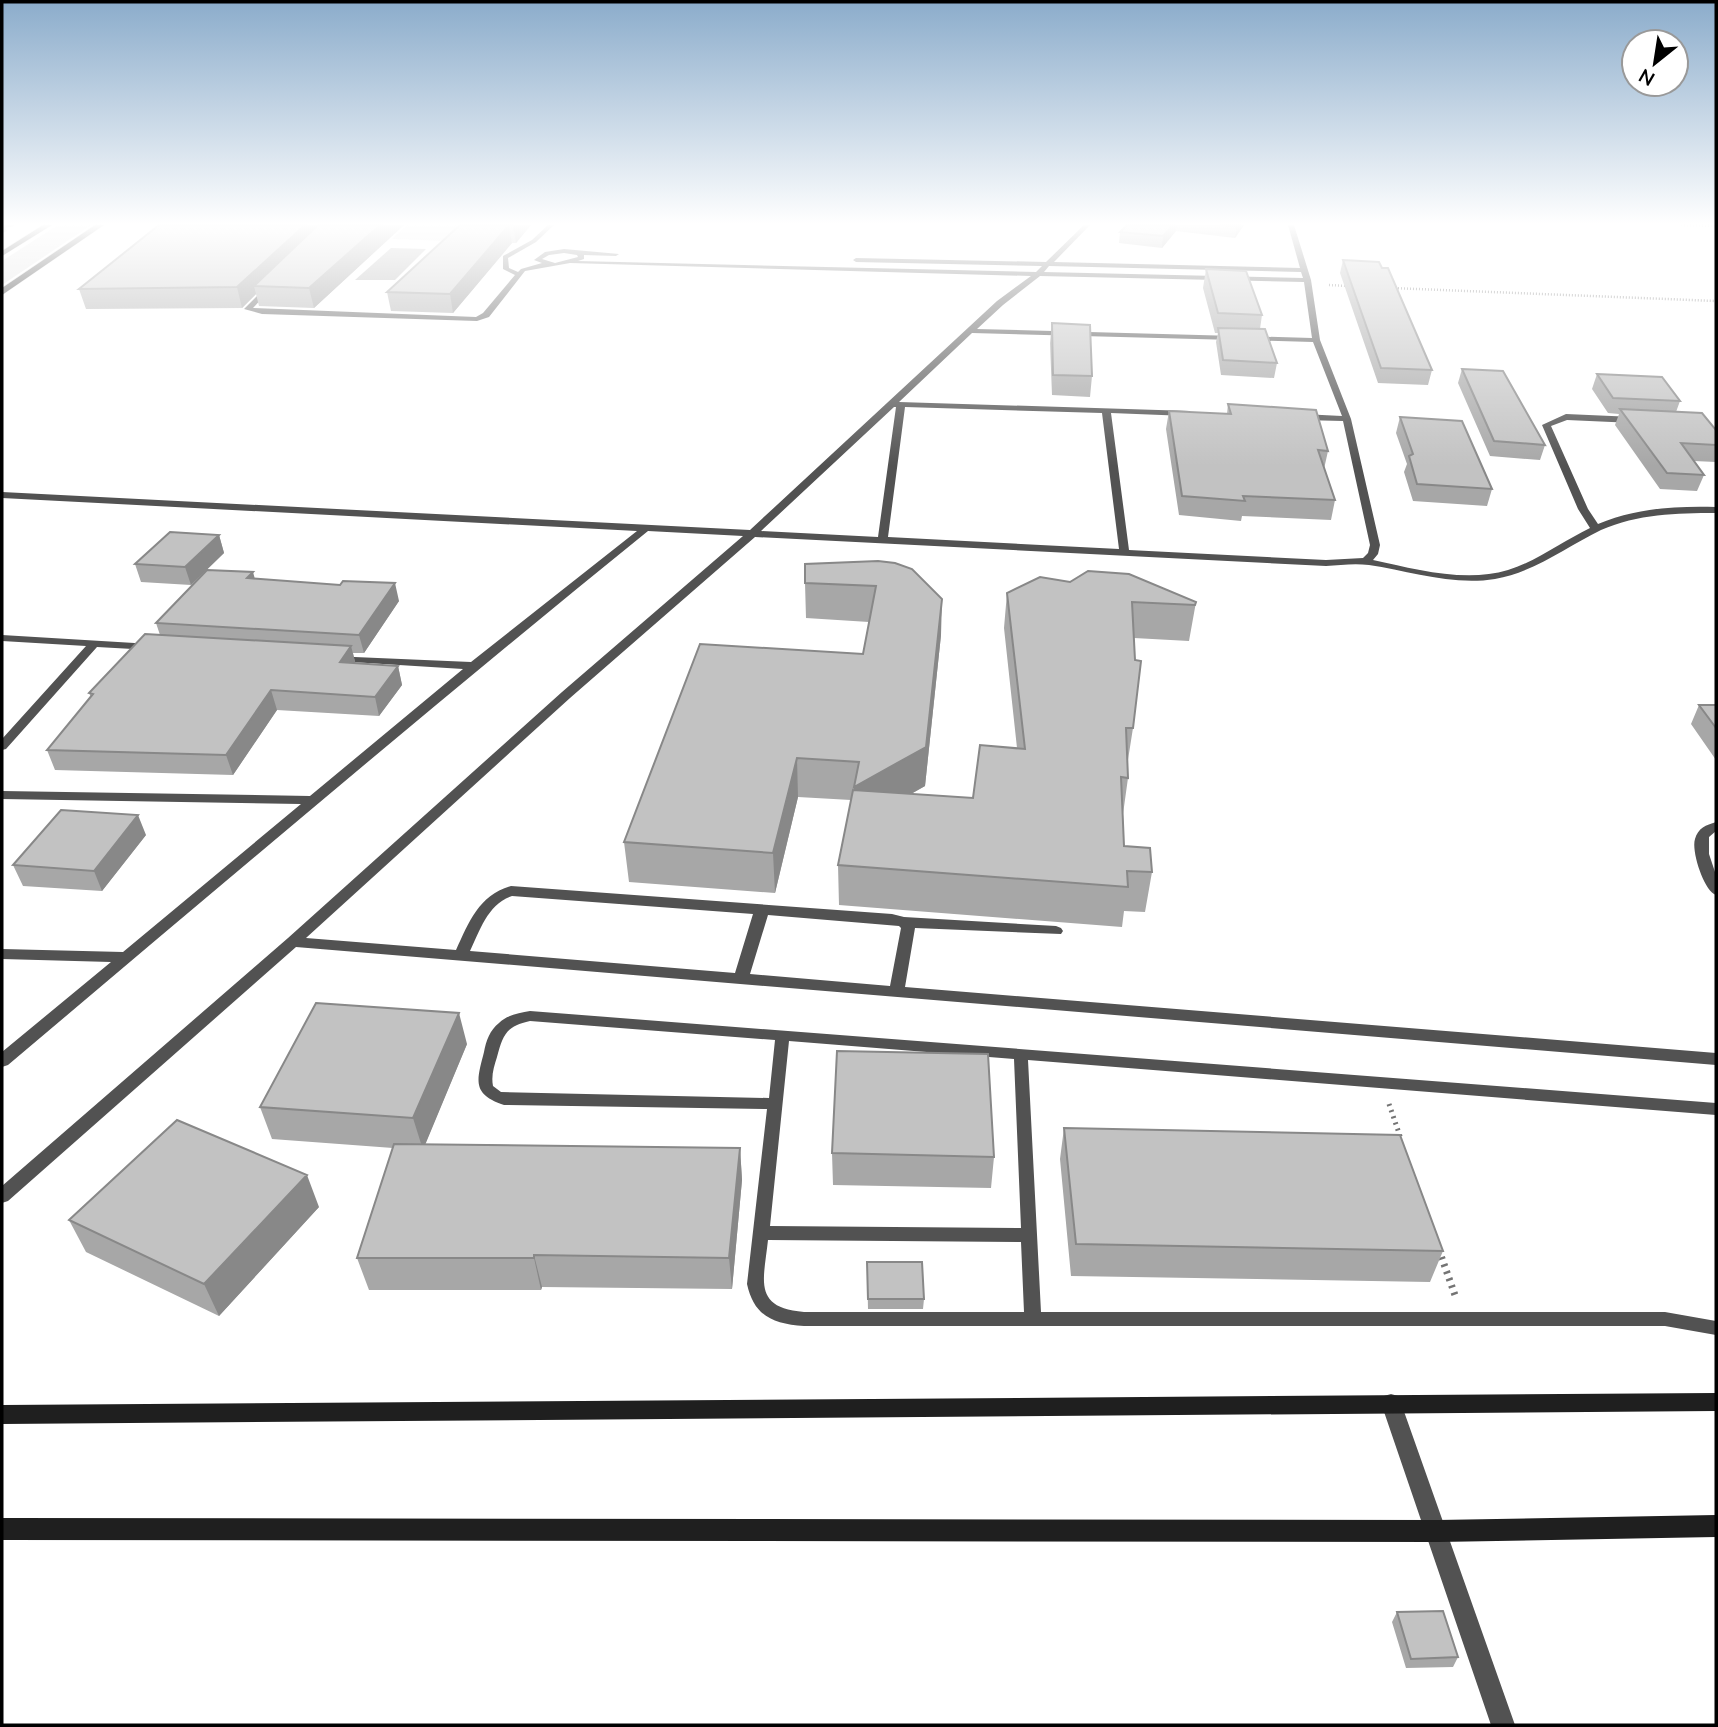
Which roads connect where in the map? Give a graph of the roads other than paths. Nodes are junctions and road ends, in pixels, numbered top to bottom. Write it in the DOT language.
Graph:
graph roads {
  1 [pos="251,306"];
  2 [pos="493,306"];
  3 [pos="1000,306"];
  4 [pos="1311,306"];
  5 [pos="970,331"];
  6 [pos="1316,340"];
  7 [pos="896,404"];
  8 [pos="1106,411"];
  9 [pos="1200,414"];
  10 [pos="1294,417"];
  11 [pos="1347,419"];
  12 [pos="1648,421"];
  13 [pos="2,495"];
  14 [pos="1716,510"];
  15 [pos="646,528"];
  16 [pos="1596,529"];
  17 [pos="754,532"];
  18 [pos="883,539"];
  19 [pos="1125,551"];
  20 [pos="1366,561"];
  21 [pos="2,638"];
  22 [pos="93,644"];
  23 [pos="161,648"];
  24 [pos="324,657"];
  25 [pos="474,666"];
  26 [pos="2,746"];
  27 [pos="2,795"];
  28 [pos="312,800"];
  29 [pos="1716,826"];
  30 [pos="1716,890"];
  31 [pos="762,909"];
  32 [pos="904,922"];
  33 [pos="1056,931"];
  34 [pos="293,942"];
  35 [pos="2,954"];
  36 [pos="461,955"];
  37 [pos="128,957"];
  38 [pos="741,979"];
  39 [pos="897,991"];
  40 [pos="783,1036"];
  41 [pos="1021,1055"];
  42 [pos="1716,1059"];
  43 [pos="2,1061"];
  44 [pos="775,1104"];
  45 [pos="1716,1109"];
  46 [pos="2,1196"];
  47 [pos="761,1233"];
  48 [pos="1029,1235"];
  49 [pos="1032,1318"];
  50 [pos="1716,1328"];
  51 [pos="1716,1402"];
  52 [pos="1391,1403"];
  53 [pos="2,1415"];
  54 [pos="1716,1526"];
  55 [pos="2,1529"];
  56 [pos="1438,1531"];
  57 [pos="1503,1725"];
  1 -- 2 [label="street"];
  3 -- 5 [label="street"];
  4 -- 6 [label="street"];
  5 -- 6 [label="street"];
  5 -- 7 [label="street"];
  6 -- 11 [label="street"];
  7 -- 8 [label="street"];
  7 -- 17 [label="street"];
  7 -- 18 [label="street"];
  8 -- 9 [label="street"];
  8 -- 19 [label="street"];
  10 -- 11 [label="street"];
  11 -- 20 [label="street"];
  12 -- 16 [label="street"];
  13 -- 15 [label="street"];
  14 -- 16 [label="street"];
  15 -- 17 [label="street"];
  15 -- 25 [label="street"];
  16 -- 20 [label="street"];
  17 -- 18 [label="street"];
  17 -- 34 [label="street"];
  18 -- 19 [label="street"];
  19 -- 20 [label="street"];
  21 -- 22 [label="street"];
  22 -- 23 [label="street"];
  22 -- 26 [label="street"];
  24 -- 25 [label="street"];
  25 -- 28 [label="street"];
  27 -- 28 [label="street"];
  28 -- 37 [label="street"];
  29 -- 30 [label="street"];
  31 -- 32 [label="street"];
  31 -- 36 [label="street"];
  31 -- 38 [label="street"];
  32 -- 33 [label="street"];
  32 -- 39 [label="street"];
  34 -- 36 [label="street"];
  34 -- 46 [label="street"];
  35 -- 37 [label="street"];
  36 -- 38 [label="street"];
  37 -- 43 [label="street"];
  38 -- 39 [label="street"];
  39 -- 42 [label="street"];
  40 -- 41 [label="lane"];
  40 -- 44 [label="lane"];
  40 -- 44 [label="lane"];
  41 -- 45 [label="lane"];
  41 -- 48 [label="lane"];
  44 -- 47 [label="lane"];
  47 -- 48 [label="lane"];
  47 -- 49 [label="lane"];
  48 -- 49 [label="lane"];
  49 -- 50 [label="lane"];
  51 -- 52 [label="street"];
  52 -- 53 [label="street"];
  52 -- 56 [label="street"];
  54 -- 56 [label="street"];
  55 -- 56 [label="street"];
  56 -- 57 [label="street"];
}
